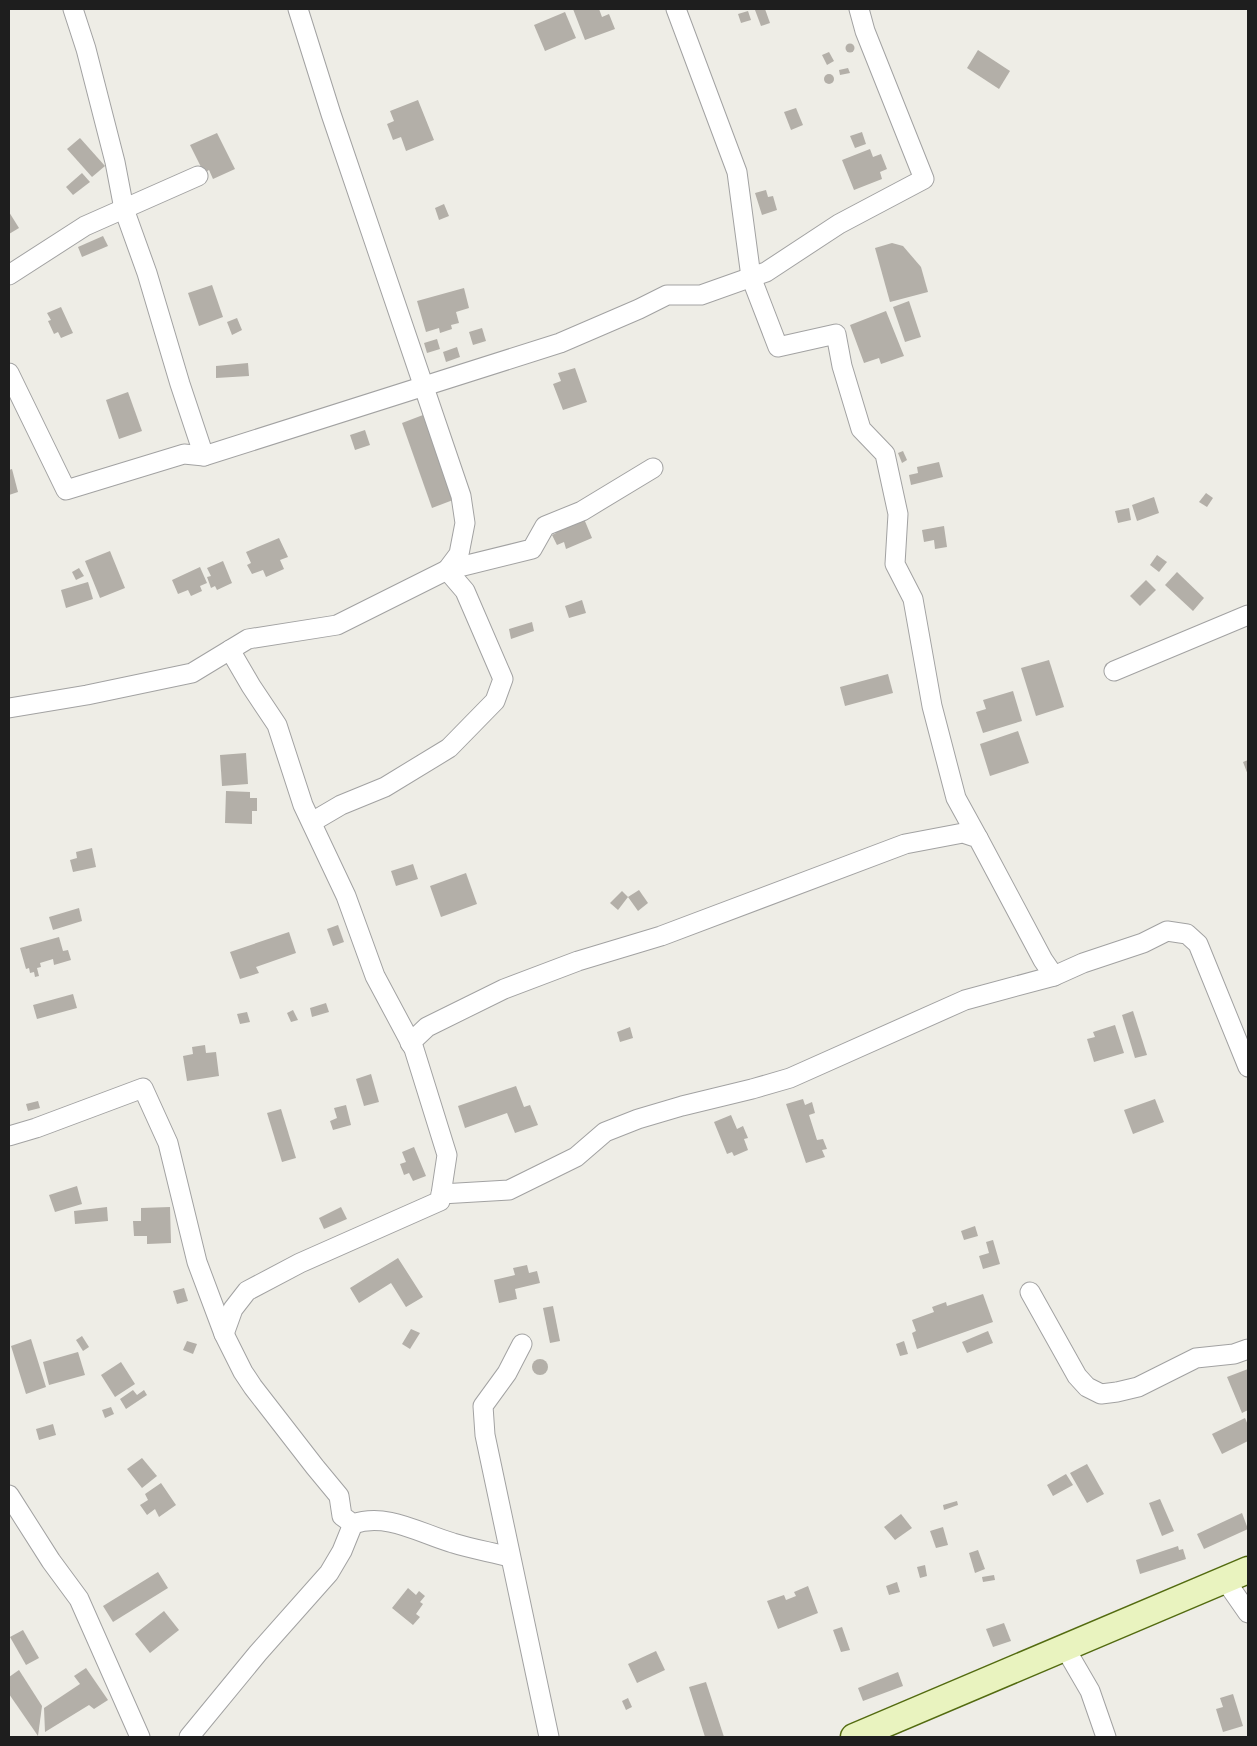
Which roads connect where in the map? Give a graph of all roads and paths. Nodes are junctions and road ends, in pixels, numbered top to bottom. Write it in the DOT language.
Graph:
graph roads {
  1 [pos="73,9"];
  2 [pos="298,9"];
  3 [pos="676,9"];
  4 [pos="860,9"];
  5 [pos="198,176"];
  6 [pos="124,209"];
  7 [pos="9,275"];
  8 [pos="751,277"];
  9 [pos="9,373"];
  10 [pos="423,387"];
  11 [pos="204,456"];
  12 [pos="653,468"];
  13 [pos="447,570"];
  14 [pos="1248,616"];
  15 [pos="230,650"];
  16 [pos="1114,672"];
  17 [pos="9,708"];
  18 [pos="312,822"];
  19 [pos="978,838"];
  20 [pos="1054,976"];
  21 [pos="410,1043"];
  22 [pos="1248,1067"];
  23 [pos="9,1136"];
  24 [pos="441,1194"];
  25 [pos="1030,1292"];
  26 [pos="224,1334"];
  27 [pos="522,1344"];
  28 [pos="1248,1349"];
  29 [pos="9,1495"];
  30 [pos="353,1524"];
  31 [pos="510,1557"];
  32 [pos="1237,1575"];
  33 [pos="1248,1613"];
  34 [pos="1065,1648"];
  35 [pos="140,1737"];
  36 [pos="189,1737"];
  37 [pos="549,1737"];
  38 [pos="854,1737"];
  39 [pos="1106,1737"];
  1 -- 6 [label="street"];
  2 -- 10 [label="street"];
  3 -- 8 [label="street"];
  4 -- 8 [label="street"];
  5 -- 6 [label="street"];
  6 -- 7 [label="street"];
  6 -- 11 [label="street"];
  8 -- 10 [label="street"];
  8 -- 19 [label="street"];
  9 -- 11 [label="street"];
  10 -- 11 [label="street"];
  10 -- 13 [label="street"];
  12 -- 13 [label="street"];
  13 -- 15 [label="street"];
  13 -- 18 [label="street"];
  14 -- 16 [label="street"];
  15 -- 17 [label="street"];
  15 -- 18 [label="street"];
  18 -- 21 [label="street"];
  19 -- 20 [label="street"];
  19 -- 21 [label="street"];
  20 -- 22 [label="street"];
  20 -- 24 [label="street"];
  21 -- 24 [label="street"];
  23 -- 26 [label="street"];
  24 -- 26 [label="street"];
  25 -- 28 [label="street"];
  26 -- 30 [label="street"];
  27 -- 31 [label="street"];
  29 -- 35 [label="street"];
  30 -- 31 [label="street"];
  30 -- 36 [label="street"];
  31 -- 37 [label="street"];
  32 -- 33 [label="street"];
  32 -- 34 [label="street"];
  34 -- 38 [label="street"];
  34 -- 39 [label="street"];
}
